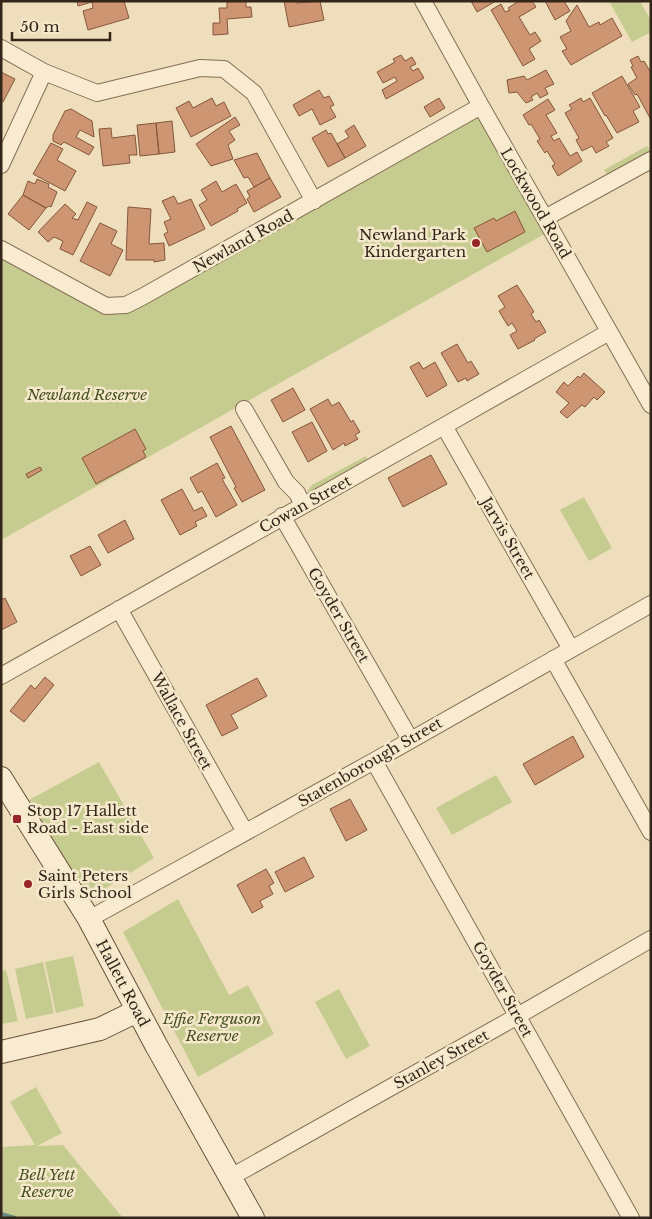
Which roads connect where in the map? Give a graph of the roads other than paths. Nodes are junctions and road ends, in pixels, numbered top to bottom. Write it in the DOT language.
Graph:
graph roads {
  1 [pos="423,1"];
  2 [pos="1,48"];
  3 [pos="44,72"];
  4 [pos="481,106"];
  5 [pos="651,160"];
  6 [pos="1,165"];
  7 [pos="314,201"];
  8 [pos="545,218"];
  9 [pos="1,249"];
  10 [pos="609,332"];
  11 [pos="651,405"];
  12 [pos="244,409"];
  13 [pos="444,426"];
  14 [pos="303,505"];
  15 [pos="282,516"];
  16 [pos="651,604"];
  17 [pos="119,609"];
  18 [pos="571,649"];
  19 [pos="553,659"];
  20 [pos="1,676"];
  21 [pos="410,740"];
  22 [pos="374,760"];
  23 [pos="1,778"];
  24 [pos="245,832"];
  25 [pos="651,832"];
  26 [pos="89,919"];
  27 [pos="651,939"];
  28 [pos="137,1011"];
  29 [pos="518,1016"];
  30 [pos="1,1052"];
  31 [pos="231,1177"];
  32 [pos="253,1218"];
  33 [pos="631,1218"];
  1 -- 4 [label="street, Lockwood Road"];
  2 -- 3 [label="street"];
  3 -- 6 [label="street"];
  3 -- 7 [label="street"];
  4 -- 7 [label="street, Newland Road"];
  4 -- 8 [label="street, Lockwood Road"];
  5 -- 8 [label="street"];
  7 -- 9 [label="street, Newland Road"];
  8 -- 10 [label="street, Lockwood Road"];
  10 -- 11 [label="street, Lockwood Road"];
  10 -- 13 [label="street, Cowan Street"];
  12 -- 14 [label="street"];
  13 -- 14 [label="street, Cowan Street"];
  13 -- 18 [label="street, Jarvis Street"];
  14 -- 15 [label="street, Cowan Street"];
  15 -- 17 [label="street, Cowan Street"];
  15 -- 21 [label="street, Goyder Street"];
  16 -- 18 [label="street, Statenborough Street"];
  17 -- 20 [label="street, Cowan Street"];
  17 -- 24 [label="street, Wallace Street"];
  18 -- 19 [label="street, Statenborough Street"];
  19 -- 21 [label="street, Statenborough Street"];
  19 -- 25 [label="street"];
  21 -- 22 [label="street, Statenborough Street"];
  22 -- 24 [label="street, Statenborough Street"];
  22 -- 29 [label="street, Goyder Street"];
  23 -- 26 [label="main road, Hallett Road"];
  24 -- 26 [label="street, Statenborough Street"];
  26 -- 28 [label="main road, Hallett Road"];
  27 -- 29 [label="street, Stanley Street"];
  28 -- 30 [label="main road"];
  28 -- 31 [label="main road, Hallett Road"];
  29 -- 31 [label="street, Stanley Street"];
  29 -- 33 [label="street, Goyder Street"];
  31 -- 32 [label="main road, Hallett Road"];
}
